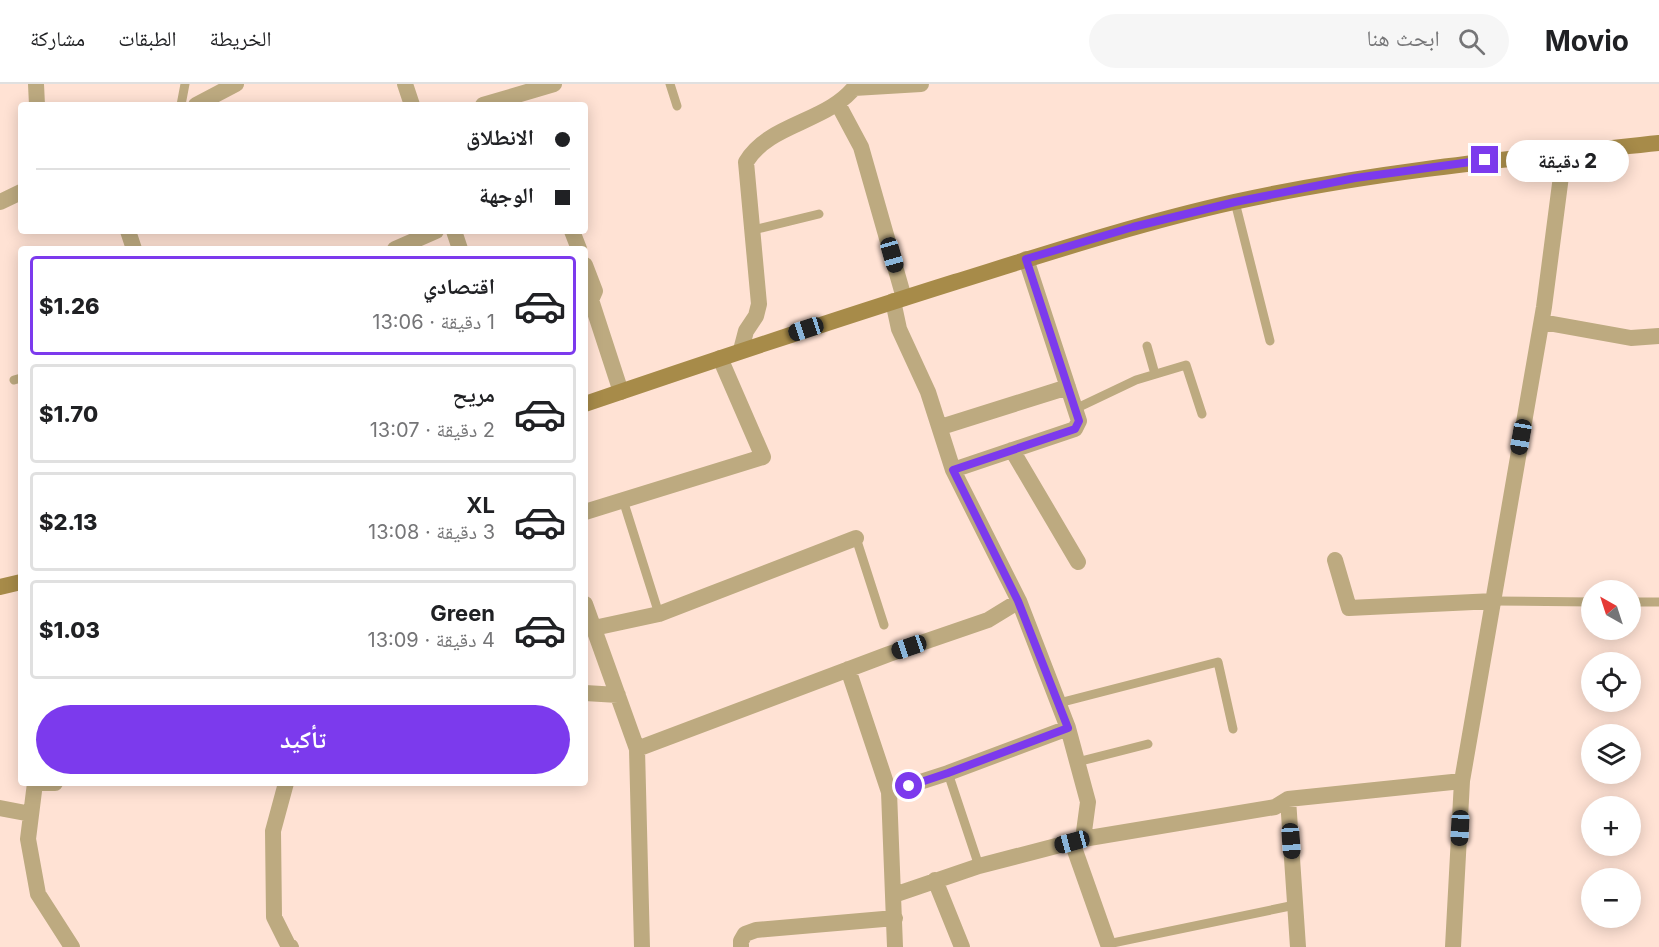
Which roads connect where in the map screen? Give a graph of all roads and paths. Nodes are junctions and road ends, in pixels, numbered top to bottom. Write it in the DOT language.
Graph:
graph roads {
  1 [pos="36,84"];
  2 [pos="185,84"];
  3 [pos="236,84"];
  4 [pos="405,84"];
  5 [pos="554,84"];
  6 [pos="670,84"];
  7 [pos="921,84"];
  8 [pos="212,90"];
  9 [pos="847,92"];
  10 [pos="521,100"];
  11 [pos="37,102"];
  12 [pos="182,102"];
  13 [pos="199,102"];
  14 [pos="411,102"];
  15 [pos="506,102"];
  16 [pos="677,106"];
  17 [pos="1659,143"];
  18 [pos="1564,153"];
  19 [pos="18,193"];
  20 [pos="0,202"];
  21 [pos="1235,202"];
  22 [pos="819,214"];
  23 [pos="753,230"];
  24 [pos="429,234"];
  25 [pos="401,246"];
  26 [pos="1026,259"];
  27 [pos="588,273"];
  28 [pos="898,300"];
  29 [pos="1542,322"];
  30 [pos="1659,336"];
  31 [pos="1270,341"];
  32 [pos="1147,346"];
  33 [pos="741,350"];
  34 [pos="720,358"];
  35 [pos="1155,374"];
  36 [pos="1068,387"];
  37 [pos="621,392"];
  38 [pos="588,403"];
  39 [pos="1075,409"];
  40 [pos="1202,414"];
  41 [pos="940,427"];
  42 [pos="1012,450"];
  43 [pos="953,470"];
  44 [pos="623,500"];
  45 [pos="588,511"];
  46 [pos="856,538"];
  47 [pos="1335,560"];
  48 [pos="1078,562"];
  49 [pos="18,583"];
  50 [pos="0,587"];
  51 [pos="1018,601"];
  52 [pos="1494,601"];
  53 [pos="1581,602"];
  54 [pos="1641,602"];
  55 [pos="1659,602"];
  56 [pos="588,612"];
  57 [pos="660,614"];
  58 [pos="884,625"];
  59 [pos="594,628"];
  60 [pos="848,669"];
  61 [pos="588,693"];
  62 [pos="618,695"];
  63 [pos="1059,703"];
  64 [pos="1068,728"];
  65 [pos="1233,729"];
  66 [pos="1148,744"];
  67 [pos="637,749"];
  68 [pos="1077,762"];
  69 [pos="948,773"];
  70 [pos="1462,780"];
  71 [pos="35,786"];
  72 [pos="285,786"];
  73 [pos="889,792"];
  74 [pos="1288,799"];
  75 [pos="0,808"];
  76 [pos="31,814"];
  77 [pos="1078,840"];
  78 [pos="979,866"];
  79 [pos="935,880"];
  80 [pos="894,894"];
  81 [pos="1296,905"];
  82 [pos="895,918"];
  83 [pos="1108,944"];
  84 [pos="72,947"];
  85 [pos="291,947"];
  86 [pos="642,947"];
  87 [pos="741,947"];
  88 [pos="895,947"];
  89 [pos="962,947"];
  90 [pos="1298,947"];
  91 [pos="1453,947"];
  1 -- 11 [label="street"];
  2 -- 12 [label="lane"];
  3 -- 8 [label="street"];
  4 -- 14 [label="street"];
  5 -- 10 [label="street"];
  6 -- 16 [label="lane"];
  7 -- 9 [label="street"];
  8 -- 13 [label="street"];
  9 -- 23 [label="street"];
  9 -- 28 [label="street"];
  10 -- 15 [label="street"];
  17 -- 18 [label="main road"];
  18 -- 21 [label="main road"];
  18 -- 29 [label="street"];
  19 -- 20 [label="street"];
  21 -- 26 [label="main road"];
  21 -- 31 [label="lane"];
  22 -- 23 [label="lane"];
  23 -- 33 [label="street"];
  24 -- 25 [label="street"];
  26 -- 28 [label="main road"];
  26 -- 36 [label="street"];
  27 -- 37 [label="street"];
  28 -- 33 [label="main road"];
  28 -- 41 [label="street"];
  29 -- 30 [label="street"];
  29 -- 52 [label="street"];
  32 -- 35 [label="lane"];
  33 -- 34 [label="main road"];
  34 -- 37 [label="main road"];
  34 -- 44 [label="street"];
  35 -- 39 [label="lane"];
  35 -- 40 [label="lane"];
  36 -- 39 [label="street"];
  36 -- 41 [label="street"];
  37 -- 38 [label="main road"];
  39 -- 42 [label="street"];
  41 -- 43 [label="street"];
  42 -- 43 [label="street"];
  42 -- 48 [label="street"];
  43 -- 51 [label="street"];
  44 -- 45 [label="street"];
  44 -- 57 [label="lane"];
  46 -- 57 [label="street"];
  46 -- 58 [label="lane"];
  47 -- 52 [label="street"];
  49 -- 50 [label="main road"];
  51 -- 60 [label="street"];
  51 -- 63 [label="street"];
  52 -- 53 [label="lane"];
  52 -- 70 [label="street"];
  54 -- 55 [label="lane"];
  56 -- 59 [label="street"];
  57 -- 59 [label="street"];
  59 -- 62 [label="street"];
  60 -- 67 [label="street"];
  60 -- 73 [label="street"];
  61 -- 62 [label="street"];
  62 -- 67 [label="street"];
  63 -- 64 [label="street"];
  63 -- 65 [label="lane"];
  64 -- 68 [label="street"];
  64 -- 69 [label="street"];
  66 -- 68 [label="lane"];
  67 -- 86 [label="street"];
  68 -- 77 [label="street"];
  69 -- 73 [label="street"];
  69 -- 78 [label="lane"];
  70 -- 74 [label="street"];
  70 -- 91 [label="street"];
  71 -- 76 [label="street"];
  72 -- 85 [label="street"];
  73 -- 80 [label="street"];
  74 -- 77 [label="street"];
  74 -- 81 [label="street"];
  75 -- 76 [label="street"];
  76 -- 84 [label="street"];
  77 -- 78 [label="street"];
  77 -- 83 [label="street"];
  78 -- 79 [label="street"];
  79 -- 80 [label="street"];
  79 -- 89 [label="street"];
  80 -- 82 [label="street"];
  81 -- 83 [label="lane"];
  81 -- 90 [label="street"];
  82 -- 87 [label="street"];
  82 -- 88 [label="street"];
}
